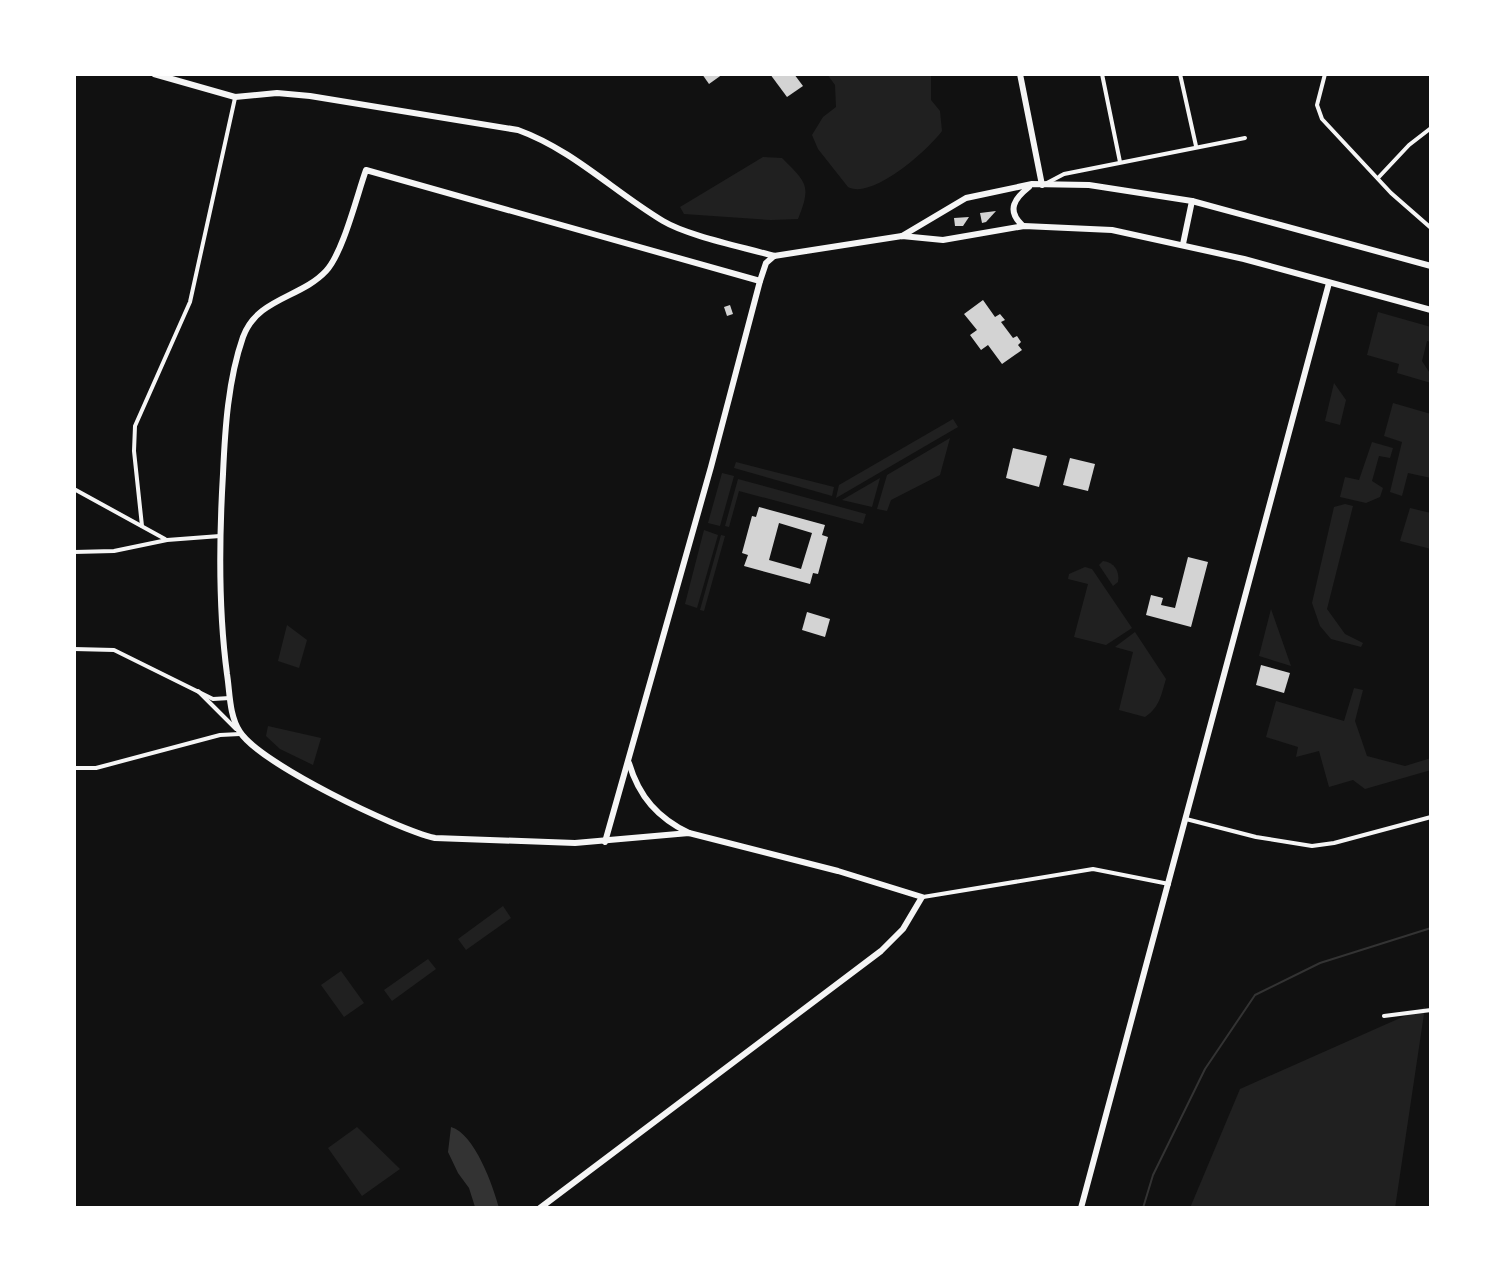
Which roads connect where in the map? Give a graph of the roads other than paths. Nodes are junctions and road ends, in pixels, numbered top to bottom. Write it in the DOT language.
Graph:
graph roads {
  1 [pos="154,74"];
  2 [pos="1020,74"];
  3 [pos="1102,74"];
  4 [pos="1180,74"];
  5 [pos="1325,74"];
  6 [pos="235,97"];
  7 [pos="1431,128"];
  8 [pos="1245,138"];
  9 [pos="1196,147"];
  10 [pos="1120,162"];
  11 [pos="1377,179"];
  12 [pos="1032,184"];
  13 [pos="1042,185"];
  14 [pos="1192,201"];
  15 [pos="932,216"];
  16 [pos="1024,226"];
  17 [pos="1431,228"];
  18 [pos="902,236"];
  19 [pos="928,237"];
  20 [pos="1183,244"];
  21 [pos="774,256"];
  22 [pos="1431,266"];
  23 [pos="760,281"];
  24 [pos="1329,283"];
  25 [pos="1431,310"];
  26 [pos="74,489"];
  27 [pos="142,526"];
  28 [pos="220,536"];
  29 [pos="167,540"];
  30 [pos="74,552"];
  31 [pos="74,649"];
  32 [pos="198,691"];
  33 [pos="230,698"];
  34 [pos="241,734"];
  35 [pos="628,760"];
  36 [pos="74,768"];
  37 [pos="1431,817"];
  38 [pos="1186,819"];
  39 [pos="689,833"];
  40 [pos="605,842"];
  41 [pos="1169,884"];
  42 [pos="922,897"];
  43 [pos="1431,1010"];
  44 [pos="1384,1016"];
  45 [pos="540,1208"];
  46 [pos="1081,1208"];
  1 -- 6 [label="street"];
  2 -- 13 [label="street"];
  3 -- 10 [label="street"];
  4 -- 9 [label="street"];
  5 -- 11 [label="street"];
  6 -- 21 [label="street"];
  6 -- 27 [label="street"];
  7 -- 11 [label="street"];
  8 -- 9 [label="street"];
  9 -- 10 [label="street"];
  10 -- 13 [label="street"];
  11 -- 17 [label="street"];
  12 -- 13 [label="street"];
  12 -- 15 [label="street"];
  12 -- 16 [label="street"];
  13 -- 14 [label="street"];
  14 -- 20 [label="street"];
  14 -- 22 [label="street"];
  15 -- 18 [label="street"];
  15 -- 19 [label="street"];
  16 -- 19 [label="street"];
  16 -- 20 [label="street"];
  18 -- 19 [label="street"];
  18 -- 21 [label="street"];
  20 -- 24 [label="street"];
  21 -- 23 [label="street"];
  23 -- 28 [label="street"];
  23 -- 35 [label="street"];
  24 -- 25 [label="street"];
  24 -- 38 [label="street"];
  26 -- 27 [label="street"];
  27 -- 29 [label="street"];
  28 -- 29 [label="street"];
  28 -- 33 [label="street"];
  29 -- 30 [label="street"];
  31 -- 32 [label="street"];
  32 -- 33 [label="street"];
  32 -- 34 [label="street"];
  33 -- 34 [label="street"];
  34 -- 36 [label="street"];
  34 -- 40 [label="street"];
  35 -- 39 [label="street"];
  35 -- 40 [label="street"];
  37 -- 38 [label="street"];
  38 -- 41 [label="street"];
  39 -- 40 [label="street"];
  39 -- 42 [label="street"];
  41 -- 42 [label="street"];
  41 -- 46 [label="street"];
  42 -- 45 [label="street"];
  43 -- 44 [label="street"];
}
